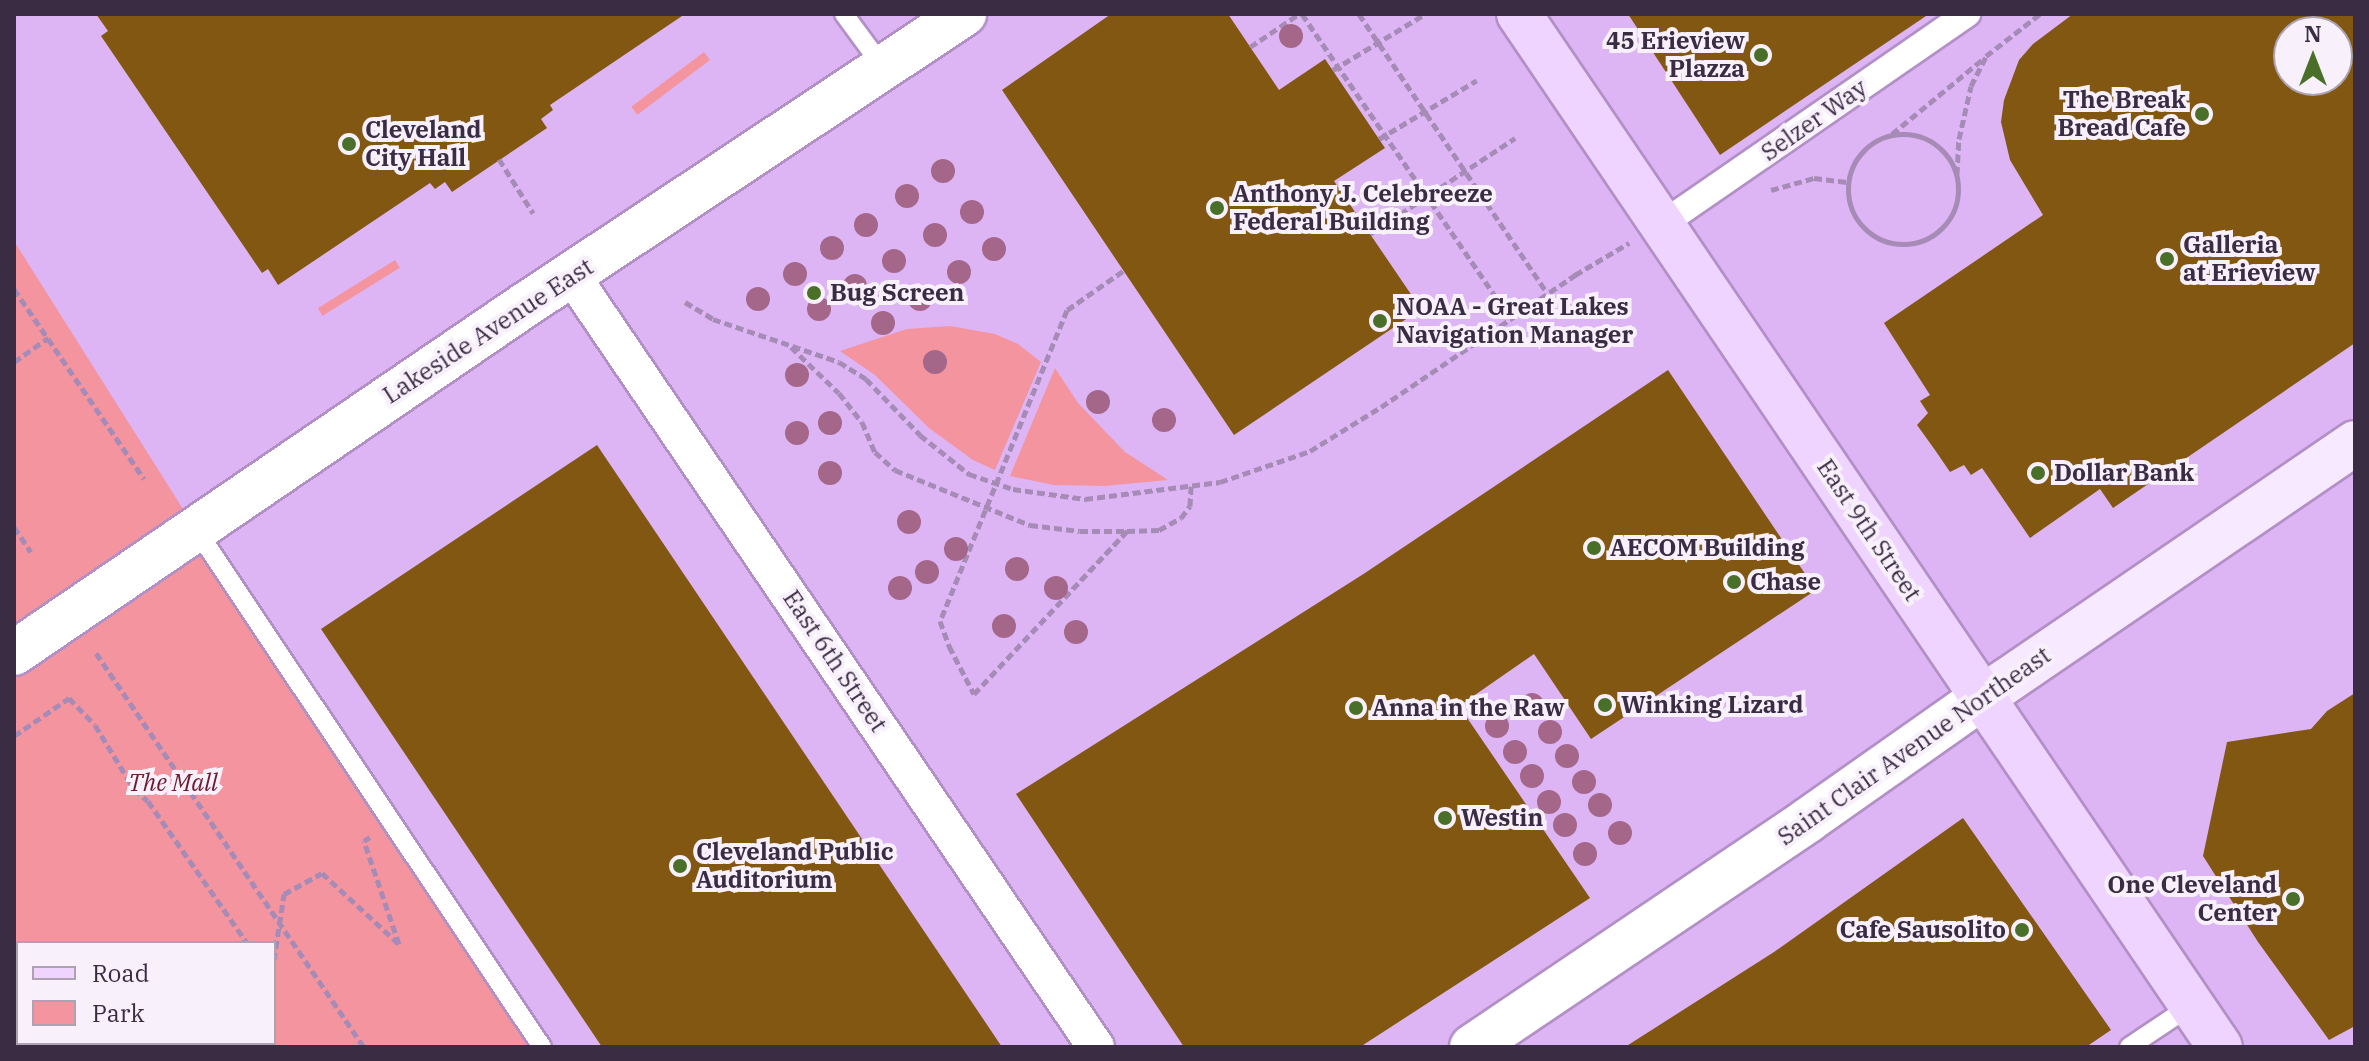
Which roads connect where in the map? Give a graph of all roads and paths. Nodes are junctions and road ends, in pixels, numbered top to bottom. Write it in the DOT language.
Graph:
graph roads {
  1 [pos="844,14"];
  2 [pos="964,14"];
  3 [pos="1300,14"];
  4 [pos="1359,14"];
  5 [pos="1425,14"];
  6 [pos="1519,14"];
  7 [pos="1967,14"];
  8 [pos="2040,14"];
  9 [pos="1379,43"];
  10 [pos="1250,47"];
  11 [pos="1986,56"];
  12 [pos="883,67"];
  13 [pos="1335,69"];
  14 [pos="1477,80"];
  15 [pos="1425,112"];
  16 [pos="1891,135"];
  17 [pos="1382,138"];
  18 [pos="1515,138"];
  19 [pos="499,159"];
  20 [pos="1465,170"];
  21 [pos="1957,176"];
  22 [pos="1847,182"];
  23 [pos="1763,195"];
  24 [pos="1426,196"];
  25 [pos="533,213"];
  26 [pos="1661,225"];
  27 [pos="1370,234"];
  28 [pos="1123,271"];
  29 [pos="572,276"];
  30 [pos="14,289"];
  31 [pos="1547,293"];
  32 [pos="685,302"];
  33 [pos="1510,318"];
  34 [pos="48,338"];
  35 [pos="788,344"];
  36 [pos="14,362"];
  37 [pos="2355,443"];
  38 [pos="144,479"];
  39 [pos="998,485"];
  40 [pos="1191,486"];
  41 [pos="988,508"];
  42 [pos="14,527"];
  43 [pos="195,528"];
  44 [pos="1127,531"];
  45 [pos="31,552"];
  46 [pos="14,653"];
  47 [pos="96,653"];
  48 [pos="1980,699"];
  49 [pos="14,736"];
  50 [pos="393,824"];
  51 [pos="279,922"];
  52 [pos="246,941"];
  53 [pos="276,945"];
  54 [pos="2192,1005"];
  55 [pos="364,1047"];
  56 [pos="542,1047"];
  57 [pos="1096,1047"];
  58 [pos="1472,1047"];
  59 [pos="2129,1047"];
  60 [pos="2220,1047"];
  1 -- 12 [label="lane"];
  2 -- 12 [label="street, Lakeside Avenue East"];
  3 -- 10 [label="path"];
  3 -- 13 [label="path"];
  4 -- 9 [label="path"];
  5 -- 9 [label="path"];
  6 -- 26 [label="main road, East 9th Street"];
  7 -- 26 [label="street, Selzer Way"];
  8 -- 11 [label="path"];
  9 -- 13 [label="path"];
  9 -- 15 [label="path"];
  11 -- 16 [label="path"];
  11 -- 21 [label="path"];
  12 -- 29 [label="street, Lakeside Avenue East"];
  13 -- 17 [label="path"];
  14 -- 15 [label="path"];
  15 -- 17 [label="path"];
  15 -- 20 [label="path"];
  16 -- 21 [label="path"];
  16 -- 22 [label="path"];
  17 -- 24 [label="path"];
  18 -- 20 [label="path"];
  19 -- 25 [label="path"];
  20 -- 24 [label="path"];
  20 -- 31 [label="path"];
  21 -- 22 [label="path"];
  22 -- 23 [label="path"];
  24 -- 27 [label="path"];
  24 -- 33 [label="path"];
  26 -- 31 [label="path"];
  26 -- 48 [label="main road, East 9th Street"];
  28 -- 39 [label="path"];
  29 -- 43 [label="street, Lakeside Avenue East"];
  29 -- 57 [label="street, East 6th Street"];
  30 -- 34 [label="path"];
  31 -- 33 [label="path"];
  32 -- 35 [label="path"];
  33 -- 40 [label="path"];
  34 -- 36 [label="path"];
  34 -- 38 [label="path"];
  35 -- 39 [label="path"];
  35 -- 41 [label="path"];
  37 -- 48 [label="main road, Saint Clair Avenue Northeast"];
  39 -- 40 [label="path"];
  39 -- 41 [label="path"];
  40 -- 44 [label="path"];
  41 -- 44 [label="path"];
  41 -- 44 [label="path"];
  42 -- 45 [label="path"];
  43 -- 46 [label="street, Lakeside Avenue East"];
  43 -- 50 [label="lane"];
  47 -- 51 [label="path"];
  48 -- 54 [label="main road, East 9th Street"];
  48 -- 58 [label="street, Saint Clair Avenue Northeast"];
  49 -- 52 [label="path"];
  50 -- 51 [label="path"];
  50 -- 56 [label="lane"];
  51 -- 53 [label="path"];
  51 -- 55 [label="path"];
  54 -- 59 [label="lane"];
  54 -- 60 [label="main road, East 9th Street"];
}
